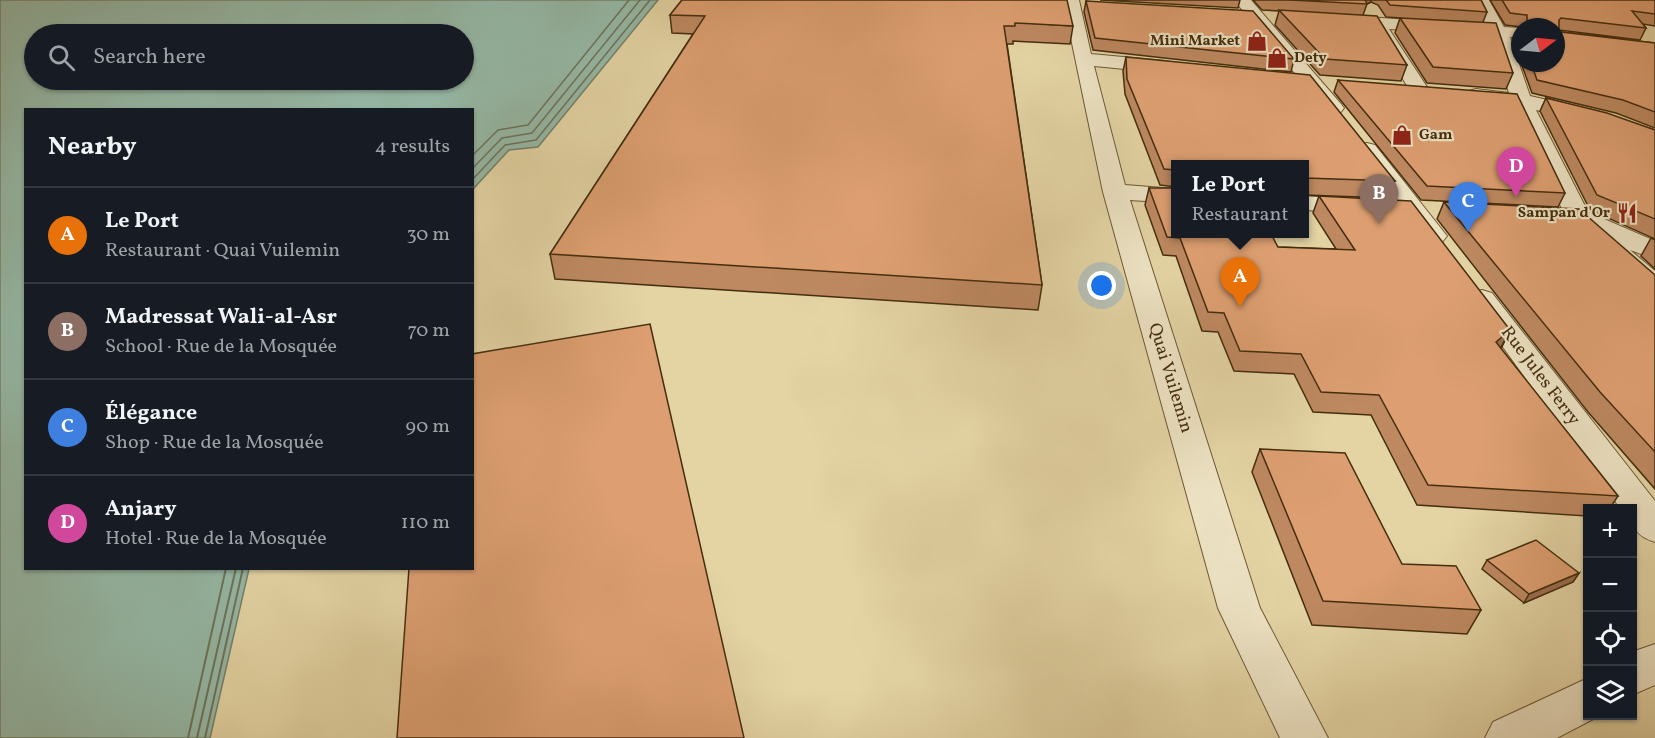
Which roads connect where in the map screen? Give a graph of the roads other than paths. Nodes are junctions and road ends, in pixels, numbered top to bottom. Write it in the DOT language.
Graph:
graph roads {
  1 [pos="1481,0"];
  2 [pos="1076,3"];
  3 [pos="1251,12"];
  4 [pos="1373,15"];
  5 [pos="1321,19"];
  6 [pos="1496,30"];
  7 [pos="1511,32"];
  8 [pos="1083,59"];
  9 [pos="1186,69"];
  10 [pos="1395,88"];
  11 [pos="1419,90"];
  12 [pos="1521,99"];
  13 [pos="1655,137"];
  14 [pos="1115,192"];
  15 [pos="1171,195"];
  16 [pos="1309,203"];
  17 [pos="1413,209"];
  18 [pos="1449,210"];
  19 [pos="1531,214"];
  20 [pos="1578,217"];
  21 [pos="1655,251"];
  22 [pos="1449,256"];
  23 [pos="1470,284"];
  24 [pos="1655,286"];
  25 [pos="1655,528"];
  26 [pos="1655,663"];
  27 [pos="1637,672"];
  28 [pos="1583,700"];
  29 [pos="1304,738"];
  30 [pos="1510,738"];
  1 -- 6 [label="street"];
  2 -- 8 [label="street, Quai Vuilemin"];
  3 -- 17 [label="street"];
  4 -- 5 [label="street"];
  4 -- 6 [label="street"];
  4 -- 11 [label="street"];
  6 -- 7 [label="street"];
  6 -- 12 [label="street"];
  8 -- 9 [label="street"];
  8 -- 14 [label="street, Quai Vuilemin"];
  10 -- 11 [label="street"];
  11 -- 12 [label="street"];
  12 -- 13 [label="street"];
  12 -- 20 [label="street"];
  14 -- 15 [label="street"];
  14 -- 29 [label="street, Quai Vuilemin"];
  16 -- 17 [label="street"];
  17 -- 18 [label="street"];
  17 -- 22 [label="street"];
  19 -- 20 [label="street"];
  20 -- 21 [label="street"];
  20 -- 24 [label="street"];
  23 -- 25 [label="street, Rue Jules Ferry"];
  26 -- 27 [label="street"];
  28 -- 30 [label="street"];
}
